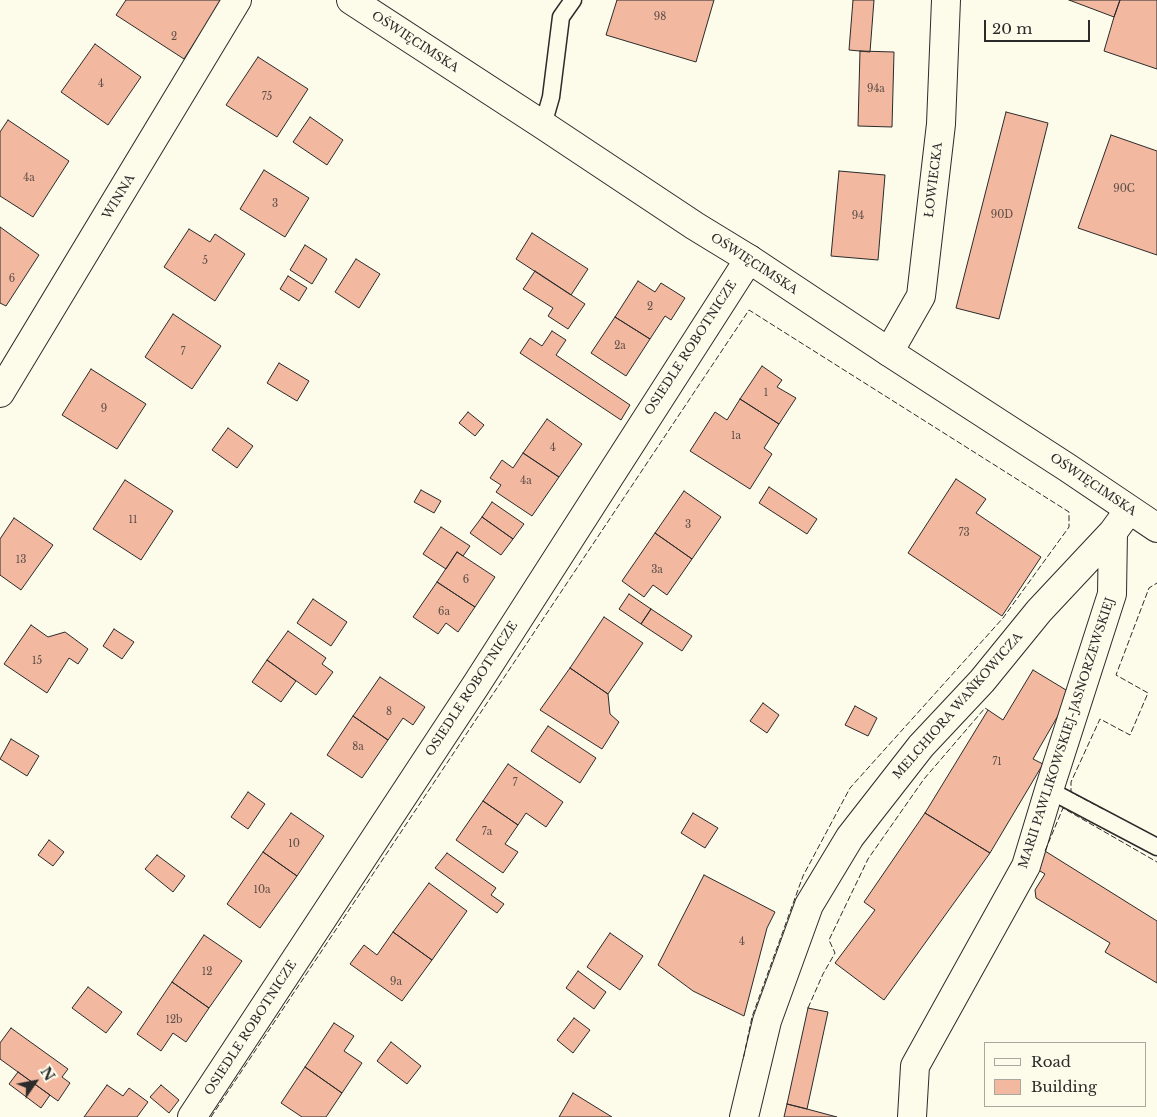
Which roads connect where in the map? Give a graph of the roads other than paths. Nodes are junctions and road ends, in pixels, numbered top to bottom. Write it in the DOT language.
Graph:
graph roads {
  1 [pos="237,0"];
  2 [pos="350,0"];
  3 [pos="572,0"];
  4 [pos="946,0"];
  5 [pos="543,125"];
  6 [pos="749,259"];
  7 [pos="889,352"];
  8 [pos="0,393"];
  9 [pos="1129,510"];
  10 [pos="1157,528"];
  11 [pos="1113,532"];
  12 [pos="1048,790"];
  13 [pos="1157,848"];
  14 [pos="192,1117"];
  15 [pos="744,1117"];
  16 [pos="912,1117"];
  1 -- 8 [label="street, WINNA"];
  2 -- 5 [label="street, OŚWIĘCIMSKA"];
  3 -- 5 [label="lane"];
  4 -- 7 [label="street, ŁOWIECKA"];
  5 -- 6 [label="street, OŚWIĘCIMSKA"];
  6 -- 7 [label="street, OŚWIĘCIMSKA"];
  6 -- 14 [label="street, OSIEDLE ROBOTNICZE"];
  7 -- 9 [label="street, OŚWIĘCIMSKA"];
  9 -- 10 [label="street, OŚWIĘCIMSKA"];
  9 -- 11 [label="street, MELCHIORA WAŃKOWICZA"];
  11 -- 12 [label="street, MARII PAWLIKOWSKIEJ-JASNORZEWSKIEJ"];
  11 -- 15 [label="street, MELCHIORA WAŃKOWICZA"];
  12 -- 13 [label="lane"];
  12 -- 16 [label="street, MARII PAWLIKOWSKIEJ-JASNORZEWSKIEJ"];
}
